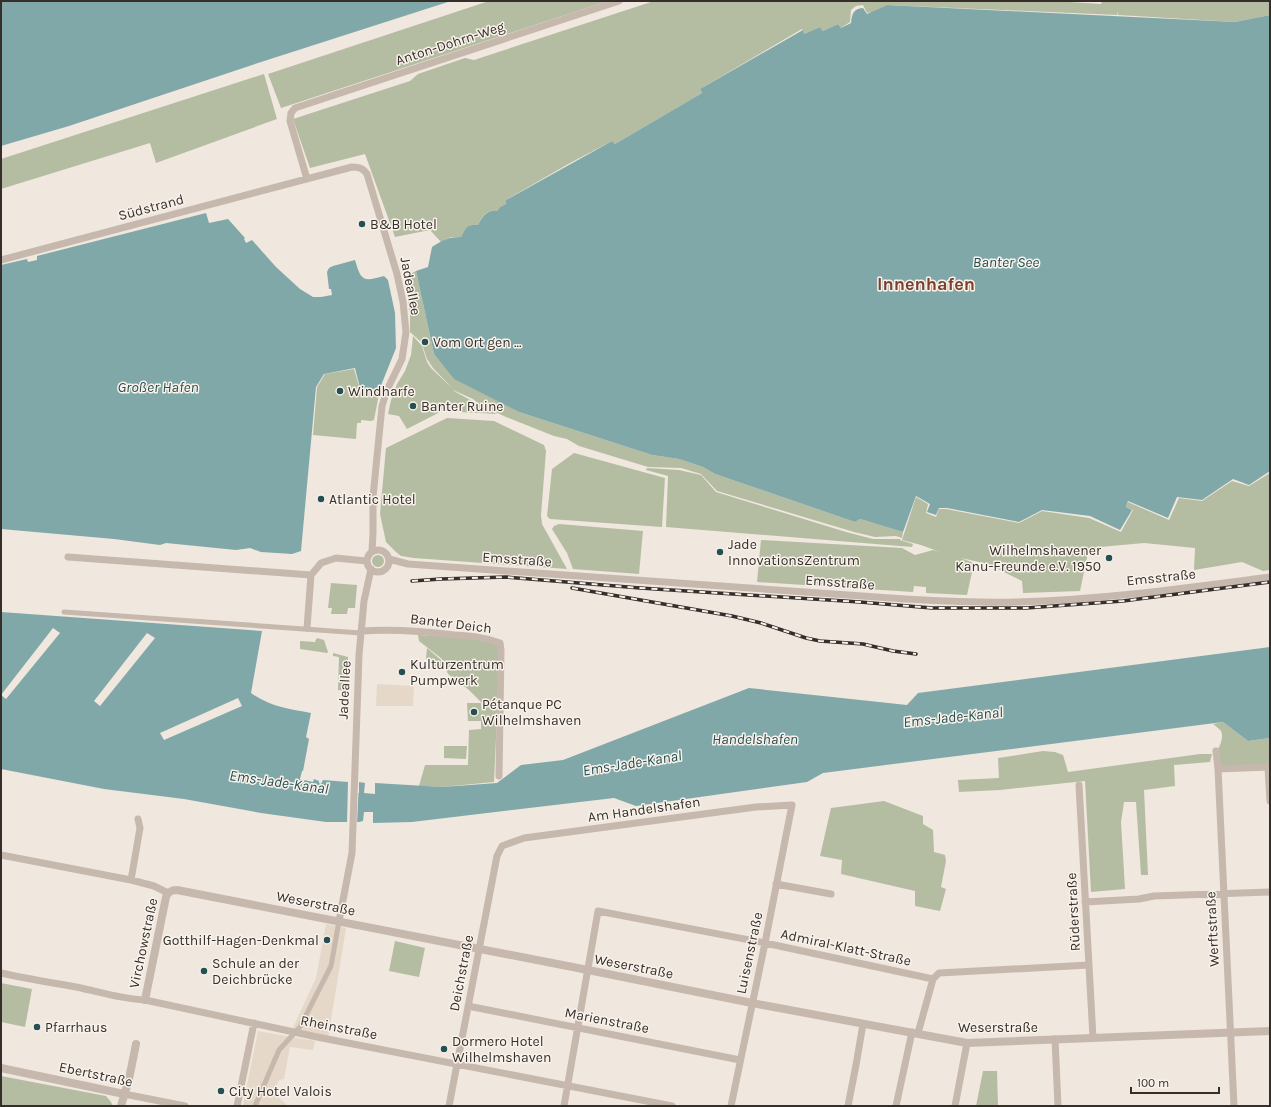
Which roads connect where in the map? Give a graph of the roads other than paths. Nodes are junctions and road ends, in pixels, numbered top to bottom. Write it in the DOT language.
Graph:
graph roads {
  1 [pos="619,1"];
  2 [pos="307,179"];
  3 [pos="1,260"];
  4 [pos="373,533"];
  5 [pos="379,550"];
  6 [pos="372,551"];
  7 [pos="68,557"];
  8 [pos="366,561"];
  9 [pos="388,563"];
  10 [pos="374,571"];
  11 [pos="311,575"];
  12 [pos="1270,577"];
  13 [pos="64,612"];
  14 [pos="307,628"];
  15 [pos="361,632"];
  16 [pos="1216,751"];
  17 [pos="1269,767"];
  18 [pos="1218,769"];
  19 [pos="499,776"];
  20 [pos="1079,785"];
  21 [pos="1270,801"];
  22 [pos="792,805"];
  23 [pos="138,819"];
  24 [pos="502,846"];
  25 [pos="1,855"];
  26 [pos="131,880"];
  27 [pos="776,884"];
  28 [pos="1270,892"];
  29 [pos="168,893"];
  30 [pos="831,894"];
  31 [pos="1223,894"];
  32 [pos="1085,902"];
  33 [pos="340,921"];
  34 [pos="765,944"];
  35 [pos="479,949"];
  36 [pos="1089,966"];
  37 [pos="588,970"];
  38 [pos="1,973"];
  39 [pos="933,979"];
  40 [pos="145,1000"];
  41 [pos="752,1003"];
  42 [pos="468,1006"];
  43 [pos="254,1023"];
  44 [pos="863,1024"];
  45 [pos="578,1028"];
  46 [pos="1270,1031"];
  47 [pos="296,1032"];
  48 [pos="1231,1032"];
  49 [pos="915,1033"];
  50 [pos="1093,1038"];
  51 [pos="1054,1039"];
  52 [pos="967,1043"];
  53 [pos="136,1044"];
  54 [pos="740,1060"];
  55 [pos="457,1064"];
  56 [pos="1,1068"];
  57 [pos="568,1085"];
  58 [pos="124,1094"];
  59 [pos="121,1106"];
  60 [pos="185,1106"];
  61 [pos="237,1106"];
  62 [pos="255,1106"];
  63 [pos="449,1106"];
  64 [pos="564,1106"];
  65 [pos="672,1106"];
  66 [pos="731,1106"];
  67 [pos="848,1106"];
  68 [pos="896,1106"];
  69 [pos="955,1106"];
  70 [pos="1058,1106"];
  71 [pos="1234,1106"];
  1 -- 2 [label="street, Anton-Dohrn-Weg"];
  2 -- 3 [label="street, Südstrand"];
  2 -- 4 [label="street, Jadeallee"];
  4 -- 5 [label="street, Jadeallee"];
  4 -- 6 [label="street, Jadeallee"];
  5 -- 6 [label="street"];
  5 -- 9 [label="street"];
  6 -- 8 [label="street"];
  7 -- 11 [label="street"];
  8 -- 10 [label="street"];
  8 -- 11 [label="street"];
  9 -- 10 [label="street"];
  9 -- 12 [label="street, Emsstraße"];
  10 -- 15 [label="street, Jadeallee"];
  11 -- 14 [label="street"];
  13 -- 14 [label="street"];
  14 -- 15 [label="street"];
  15 -- 19 [label="street, Banter Deich"];
  15 -- 33 [label="street, Jadeallee"];
  16 -- 18 [label="street, Werftstraße"];
  17 -- 18 [label="street"];
  17 -- 21 [label="street"];
  18 -- 31 [label="street, Werftstraße"];
  20 -- 32 [label="street, Rüderstraße"];
  22 -- 24 [label="street, Am Handelshafen"];
  22 -- 27 [label="street, Luisenstraße"];
  23 -- 26 [label="street"];
  24 -- 35 [label="street, Deichstraße"];
  25 -- 26 [label="street"];
  26 -- 29 [label="street"];
  27 -- 30 [label="street"];
  27 -- 34 [label="street, Luisenstraße"];
  28 -- 31 [label="street"];
  29 -- 33 [label="street, Weserstraße"];
  29 -- 40 [label="street, Virchowstraße"];
  31 -- 32 [label="street"];
  31 -- 48 [label="street, Werftstraße"];
  32 -- 36 [label="street, Rüderstraße"];
  33 -- 35 [label="street, Weserstraße"];
  33 -- 47 [label="street"];
  34 -- 37 [label="street, Admiral-Klatt-Straße"];
  34 -- 39 [label="street, Admiral-Klatt-Straße"];
  34 -- 41 [label="street, Luisenstraße"];
  35 -- 37 [label="street, Weserstraße"];
  35 -- 42 [label="street, Deichstraße"];
  36 -- 39 [label="street"];
  36 -- 50 [label="street, Rüderstraße"];
  37 -- 41 [label="street, Weserstraße"];
  37 -- 45 [label="street"];
  38 -- 40 [label="street, Rheinstraße"];
  39 -- 49 [label="street"];
  40 -- 43 [label="street, Rheinstraße"];
  41 -- 44 [label="street, Weserstraße"];
  41 -- 54 [label="street, Luisenstraße"];
  42 -- 45 [label="street, Marienstraße"];
  42 -- 55 [label="street, Deichstraße"];
  43 -- 47 [label="street, Rheinstraße"];
  43 -- 61 [label="street"];
  44 -- 49 [label="street, Weserstraße"];
  44 -- 67 [label="street"];
  45 -- 54 [label="street, Marienstraße"];
  45 -- 57 [label="street"];
  46 -- 48 [label="street, Weserstraße"];
  47 -- 55 [label="street, Rheinstraße"];
  47 -- 62 [label="street"];
  48 -- 50 [label="street, Weserstraße"];
  48 -- 71 [label="street, Werftstraße"];
  49 -- 52 [label="street, Weserstraße"];
  49 -- 68 [label="street"];
  50 -- 51 [label="street, Weserstraße"];
  51 -- 52 [label="street, Weserstraße"];
  51 -- 70 [label="street"];
  52 -- 69 [label="street"];
  53 -- 58 [label="street"];
  54 -- 66 [label="street, Luisenstraße"];
  55 -- 57 [label="street, Rheinstraße"];
  55 -- 63 [label="street, Deichstraße"];
  56 -- 58 [label="street, Ebertstraße"];
  57 -- 64 [label="street"];
  57 -- 65 [label="street, Rheinstraße"];
  58 -- 59 [label="street"];
  58 -- 60 [label="street, Ebertstraße"];
}
